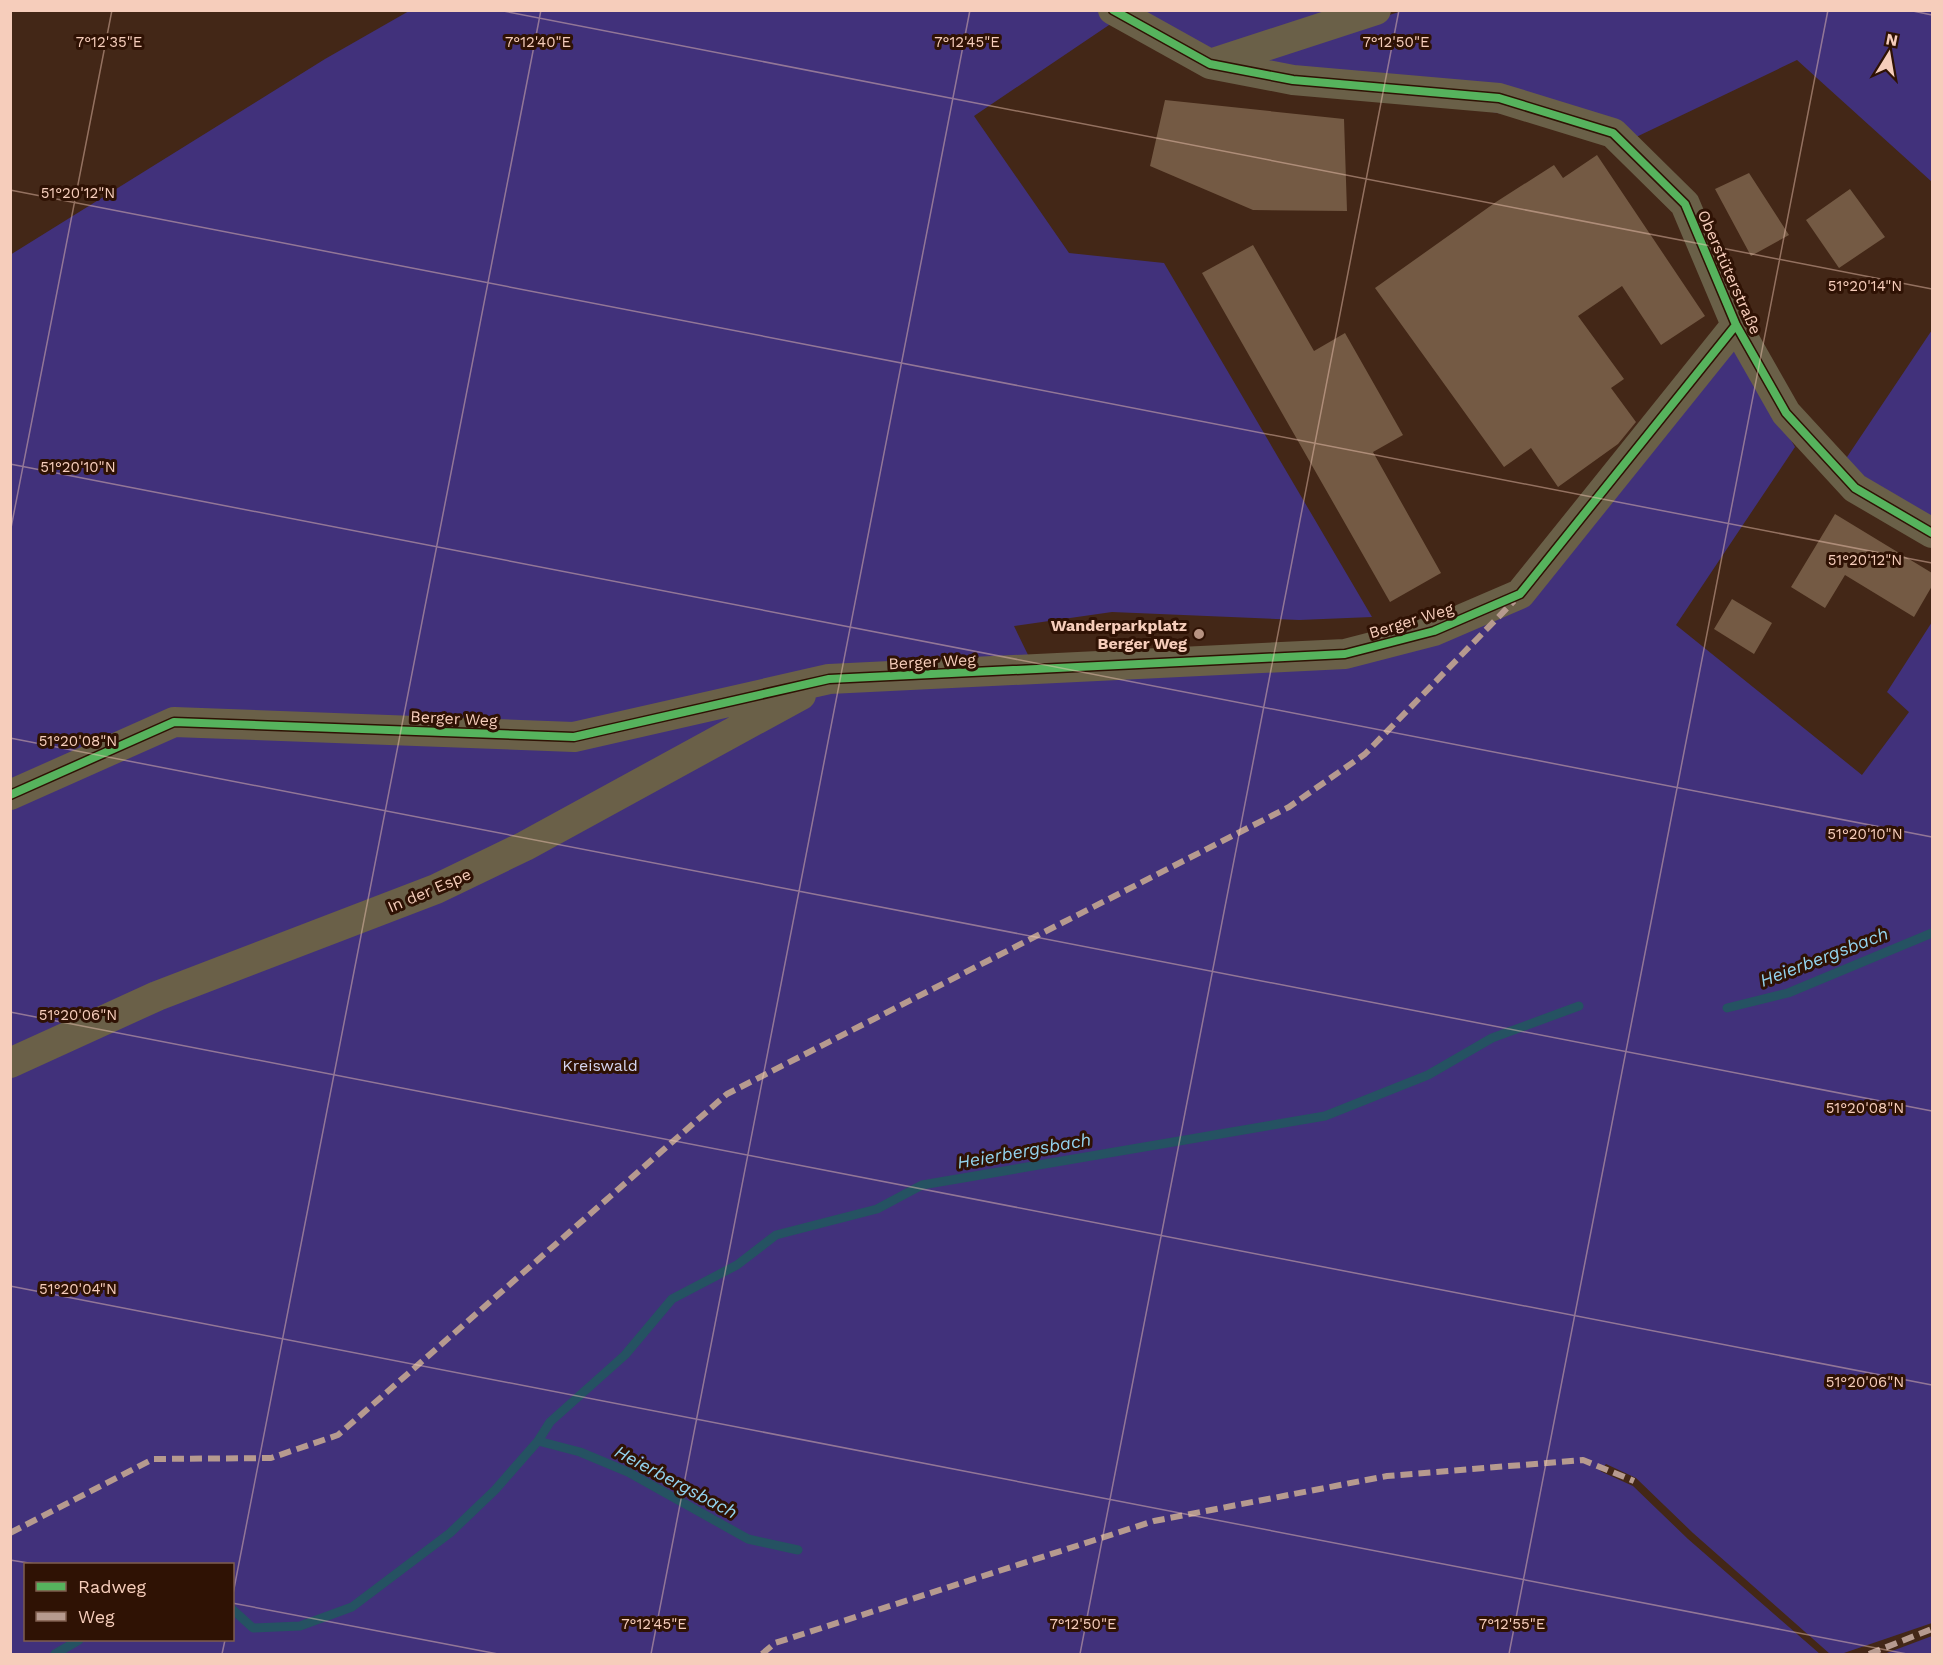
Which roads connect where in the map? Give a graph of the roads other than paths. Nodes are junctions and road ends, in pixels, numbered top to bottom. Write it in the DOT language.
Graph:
graph roads {
  1 [pos="1113,10"];
  2 [pos="1376,10"];
  3 [pos="1210,64"];
  4 [pos="1736,325"];
  5 [pos="1932,533"];
  6 [pos="830,679"];
  7 [pos="10,795"];
  8 [pos="10,1063"];
  1 -- 3 [label="street, Oberstüterstraße"];
  2 -- 3 [label="street"];
  3 -- 4 [label="street, Oberstüterstraße"];
  4 -- 5 [label="street, Oberstüterstraße"];
  4 -- 6 [label="street, Berger Weg"];
  6 -- 7 [label="street, Berger Weg"];
  6 -- 8 [label="street, In der Espe"];
}
